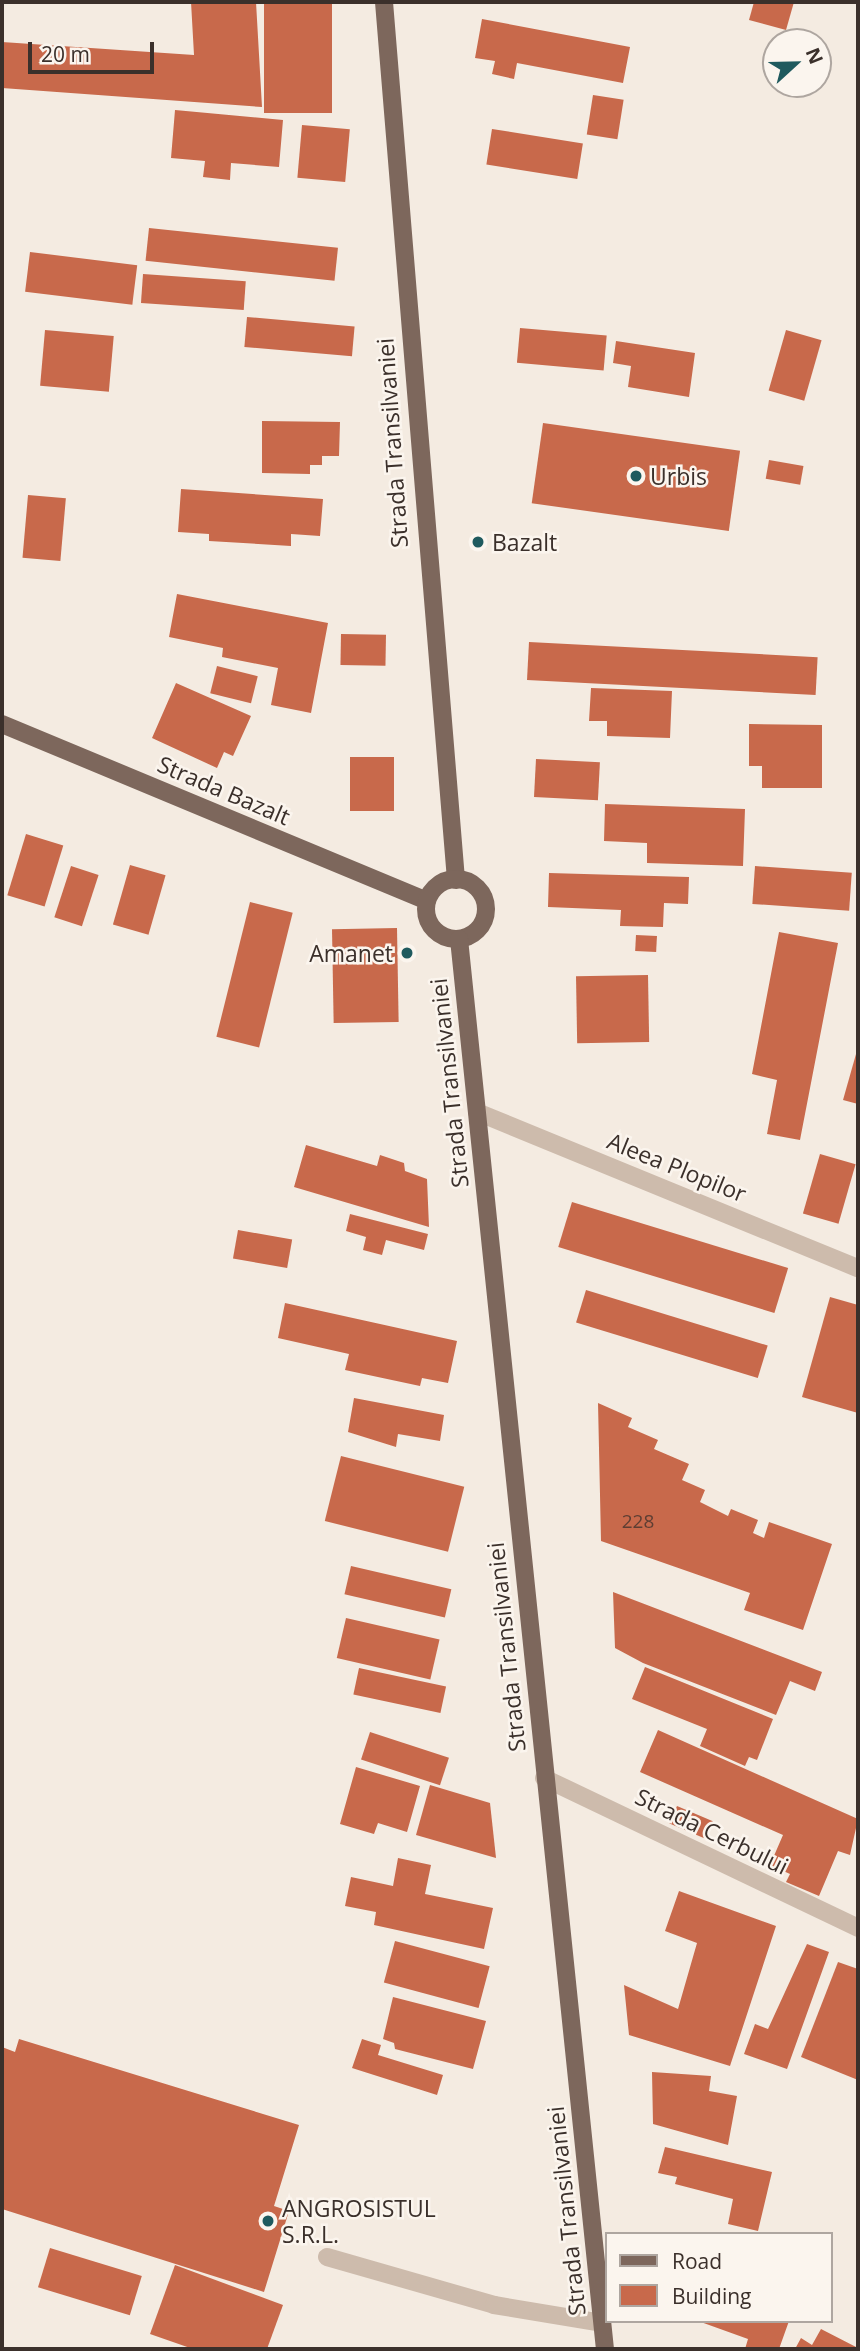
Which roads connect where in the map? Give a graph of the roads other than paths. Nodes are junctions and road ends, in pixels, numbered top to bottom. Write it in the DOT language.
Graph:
graph roads {
  1 [pos="384,2"];
  2 [pos="2,724"];
  3 [pos="456,880"];
  4 [pos="427,901"];
  5 [pos="458,939"];
  6 [pos="477,1112"];
  7 [pos="858,1268"];
  8 [pos="544,1777"];
  9 [pos="858,1928"];
  10 [pos="327,2257"];
  11 [pos="602,2323"];
  12 [pos="605,2349"];
  1 -- 3 [label="main road, Strada Transilvaniei"];
  2 -- 4 [label="main road, Strada Bazalt"];
  3 -- 4 [label="main road"];
  3 -- 5 [label="main road"];
  4 -- 5 [label="main road"];
  5 -- 6 [label="main road, Strada Transilvaniei"];
  6 -- 7 [label="street, Aleea Plopilor"];
  6 -- 8 [label="main road, Strada Transilvaniei"];
  8 -- 9 [label="street, Strada Cerbului"];
  8 -- 11 [label="main road, Strada Transilvaniei"];
  10 -- 11 [label="street"];
  11 -- 12 [label="main road, Strada Transilvaniei"];
}
